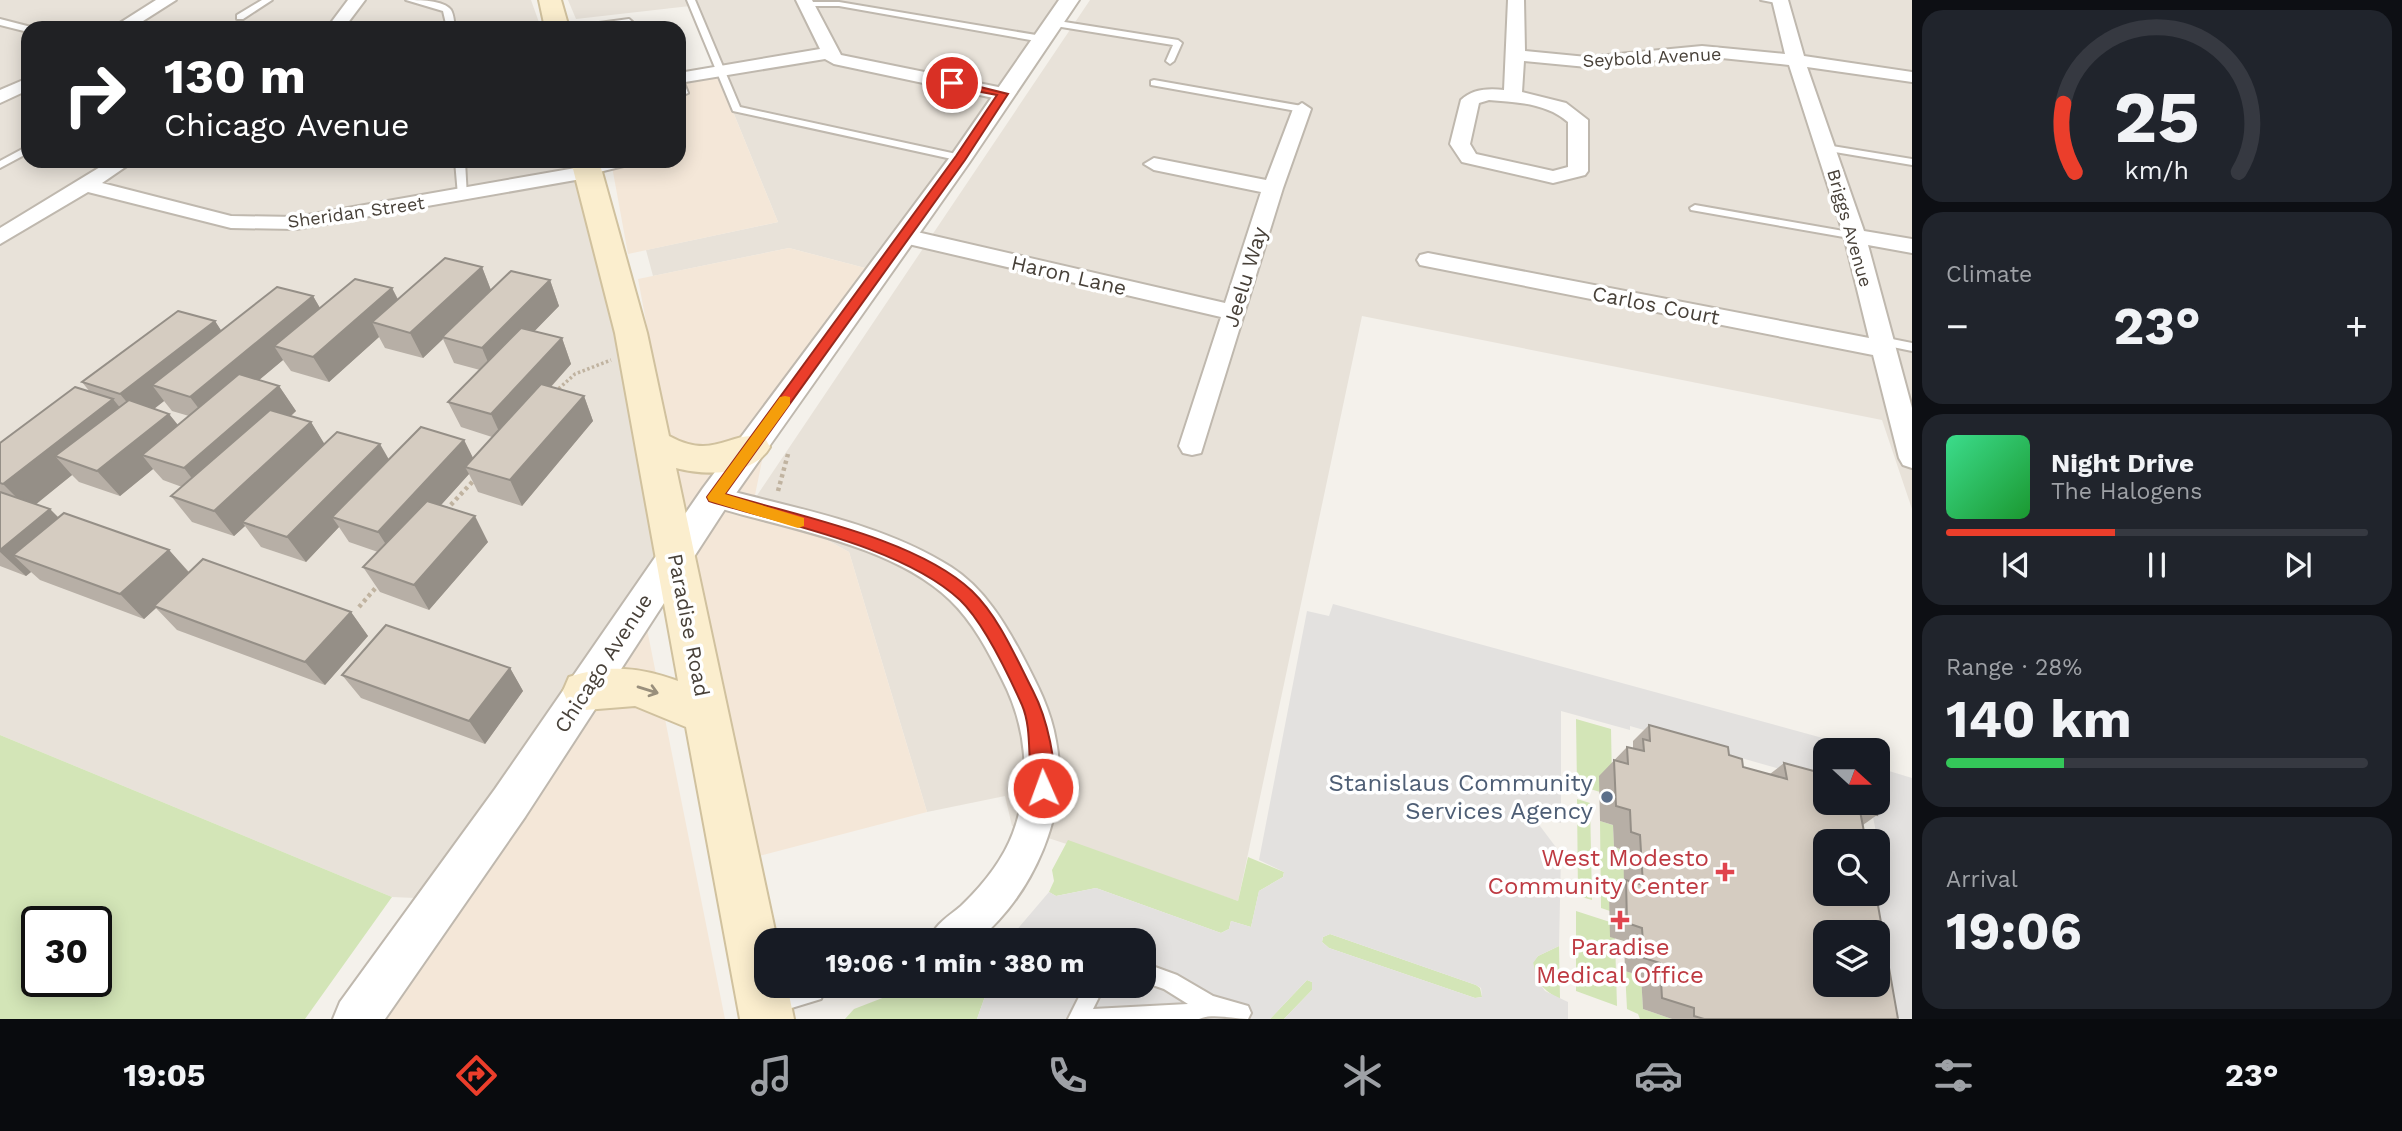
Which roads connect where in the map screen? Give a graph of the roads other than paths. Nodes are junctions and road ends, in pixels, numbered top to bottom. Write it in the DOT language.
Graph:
graph roads {
  1 [pos="168,0"];
  2 [pos="268,0"];
  3 [pos="358,0"];
  4 [pos="410,0"];
  5 [pos="550,0"];
  6 [pos="691,0"];
  7 [pos="1516,0"];
  8 [pos="1775,1"];
  9 [pos="805,2"];
  10 [pos="240,17"];
  11 [pos="132,21"];
  12 [pos="341,21"];
  13 [pos="450,21"];
  14 [pos="555,21"];
  15 [pos="1054,21"];
  16 [pos="0,22"];
  17 [pos="21,27"];
  18 [pos="829,53"];
  19 [pos="1516,55"];
  20 [pos="1796,60"];
  21 [pos="1170,61"];
  22 [pos="720,71"];
  23 [pos="1912,77"];
  24 [pos="686,79"];
  25 [pos="1154,83"];
  26 [pos="21,86"];
  27 [pos="4,93"];
  28 [pos="1003,94"];
  29 [pos="1512,98"];
  30 [pos="1302,109"];
  31 [pos="1826,148"];
  32 [pos="21,153"];
  33 [pos="961,158"];
  34 [pos="1912,162"];
  35 [pos="1153,164"];
  36 [pos="0,165"];
  37 [pos="112,168"];
  38 [pos="461,168"];
  39 [pos="582,168"];
  40 [pos="586,168"];
  41 [pos="84,185"];
  42 [pos="1273,188"];
  43 [pos="463,195"];
  44 [pos="1695,208"];
  45 [pos="904,236"];
  46 [pos="1855,236"];
  47 [pos="0,237"];
  48 [pos="1912,246"];
  49 [pos="1428,260"];
  50 [pos="1235,313"];
  51 [pos="1883,345"];
  52 [pos="1912,347"];
  53 [pos="1908,428"];
  54 [pos="653,443"];
  55 [pos="1192,446"];
  56 [pos="752,447"];
  57 [pos="1912,458"];
  58 [pos="715,497"];
  59 [pos="675,554"];
  60 [pos="585,691"];
  61 [pos="707,715"];
  62 [pos="965,928"];
  63 [pos="1156,977"];
  64 [pos="783,998"];
  65 [pos="1088,998"];
  66 [pos="1209,1005"];
  67 [pos="764,1008"];
  68 [pos="1241,1013"];
  69 [pos="357,1019"];
  70 [pos="1078,1019"];
  71 [pos="1090,1019"];
  1 -- 11 [label="street"];
  2 -- 10 [label="lane"];
  3 -- 12 [label="street"];
  4 -- 13 [label="lane"];
  5 -- 14 [label="main road"];
  6 -- 22 [label="lane"];
  7 -- 19 [label="street"];
  8 -- 20 [label="street, Briggs Avenue"];
  9 -- 15 [label="lane"];
  9 -- 18 [label="street"];
  15 -- 21 [label="lane"];
  15 -- 28 [label="street, Chicago Avenue"];
  16 -- 17 [label="lane"];
  18 -- 22 [label="street"];
  18 -- 28 [label="street"];
  19 -- 20 [label="street, Seybold Avenue"];
  19 -- 29 [label="street"];
  20 -- 23 [label="street, Seybold Avenue"];
  20 -- 31 [label="street, Briggs Avenue"];
  22 -- 24 [label="street"];
  22 -- 33 [label="lane"];
  25 -- 30 [label="lane"];
  26 -- 27 [label="street"];
  28 -- 33 [label="street, Chicago Avenue"];
  29 -- 29 [label="street"];
  30 -- 42 [label="street, Jeelu Way"];
  31 -- 34 [label="lane"];
  31 -- 46 [label="street, Briggs Avenue"];
  32 -- 36 [label="lane"];
  33 -- 45 [label="street, Chicago Avenue"];
  35 -- 42 [label="street"];
  37 -- 41 [label="street"];
  38 -- 43 [label="lane"];
  39 -- 43 [label="street, Sheridan Street"];
  40 -- 54 [label="main road, Paradise Road"];
  41 -- 43 [label="street, Sheridan Street"];
  41 -- 47 [label="street"];
  42 -- 50 [label="street, Jeelu Way"];
  44 -- 46 [label="lane"];
  45 -- 50 [label="street, Haron Lane"];
  45 -- 56 [label="street, Chicago Avenue"];
  46 -- 48 [label="street"];
  46 -- 51 [label="street, Briggs Avenue"];
  49 -- 51 [label="street, Carlos Court"];
  50 -- 55 [label="street, Jeelu Way"];
  51 -- 52 [label="lane"];
  51 -- 53 [label="street, Briggs Avenue"];
  53 -- 57 [label="street, Briggs Avenue"];
  54 -- 56 [label="main road"];
  54 -- 59 [label="main road, Paradise Road"];
  56 -- 58 [label="street, Chicago Avenue"];
  58 -- 59 [label="street, Chicago Avenue"];
  58 -- 62 [label="street"];
  59 -- 60 [label="street, Chicago Avenue"];
  59 -- 61 [label="main road, Paradise Road"];
  60 -- 61 [label="main road, one-way"];
  60 -- 69 [label="street, Chicago Avenue"];
  61 -- 67 [label="main road, Paradise Road"];
  63 -- 66 [label="lane"];
  64 -- 67 [label="street"];
  65 -- 70 [label="lane"];
  66 -- 68 [label="lane"];
  66 -- 71 [label="lane"];
}
